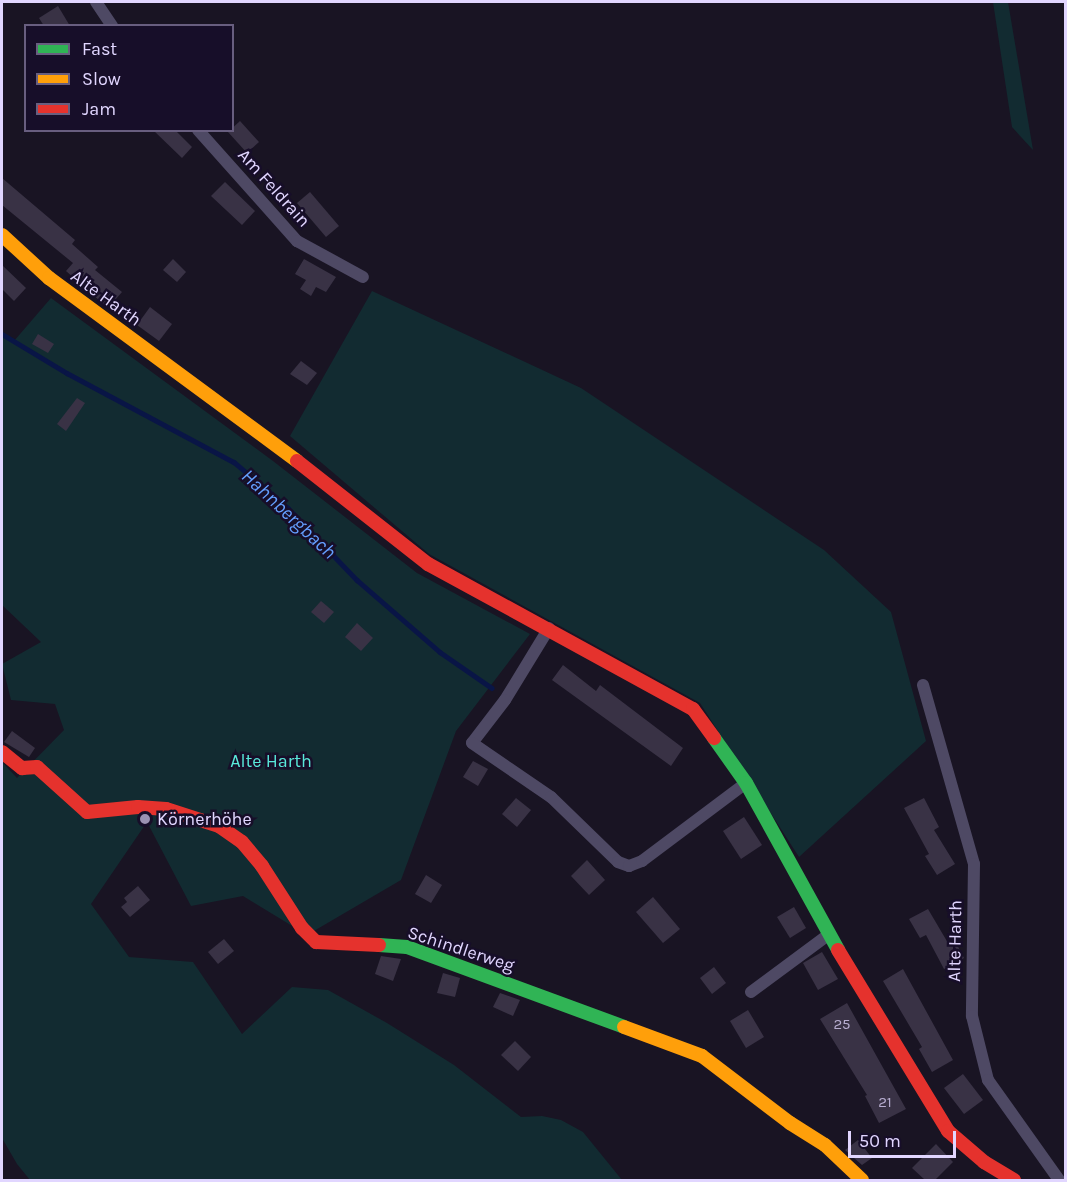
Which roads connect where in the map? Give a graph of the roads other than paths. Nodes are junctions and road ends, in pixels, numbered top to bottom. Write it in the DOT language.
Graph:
graph roads {
  1 [pos="96,2"];
  2 [pos="111,24"];
  3 [pos="200,132"];
  4 [pos="2,235"];
  5 [pos="363,278"];
  6 [pos="549,628"];
  7 [pos="923,685"];
  8 [pos="2,753"];
  9 [pos="746,783"];
  10 [pos="828,935"];
  11 [pos="751,992"];
  12 [pos="862,1180"];
  13 [pos="1014,1180"];
  14 [pos="1059,1180"];
  1 -- 2 [label="street"];
  3 -- 5 [label="street, Am Feldrain"];
  4 -- 6 [label="street, Alte Harth"];
  6 -- 9 [label="street, Alte Harth"];
  6 -- 9 [label="street"];
  7 -- 14 [label="street, Alte Harth"];
  8 -- 12 [label="street, Schindlerweg"];
  9 -- 10 [label="street, Alte Harth"];
  10 -- 11 [label="street"];
  10 -- 13 [label="street, Alte Harth"];
}
